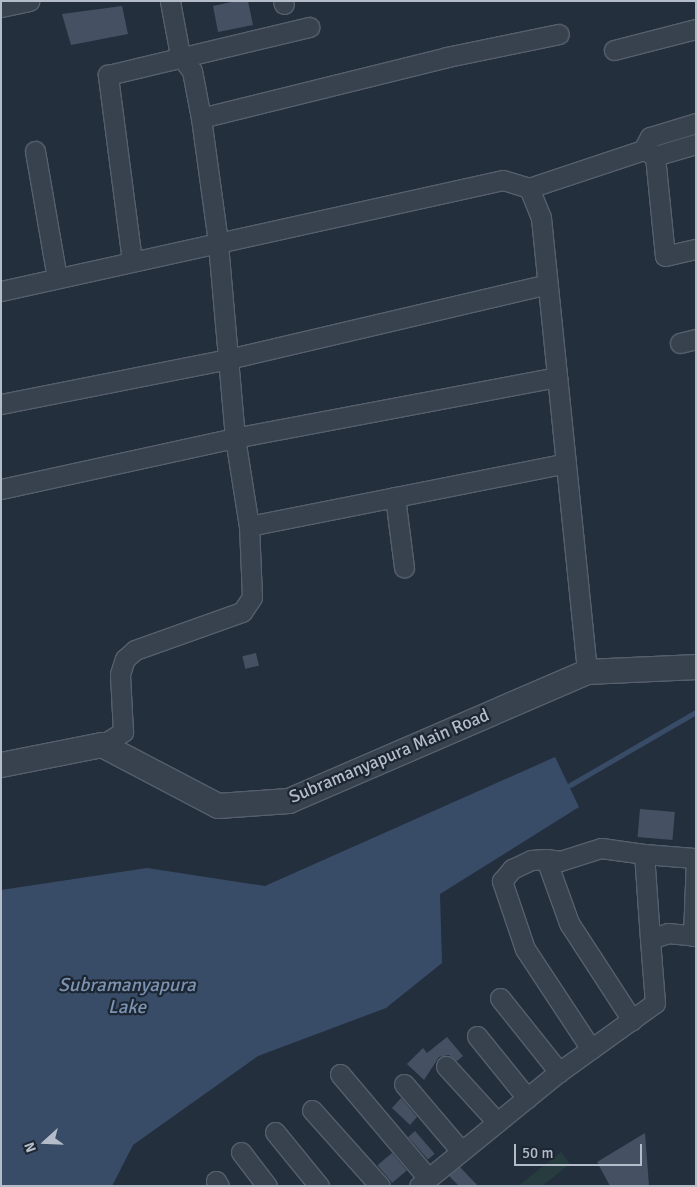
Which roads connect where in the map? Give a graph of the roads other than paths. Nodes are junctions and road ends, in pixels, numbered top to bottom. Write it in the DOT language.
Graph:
graph roads {
  1 [pos="29,1"];
  2 [pos="170,1"];
  3 [pos="1,7"];
  4 [pos="309,27"];
  5 [pos="696,29"];
  6 [pos="559,34"];
  7 [pos="614,50"];
  8 [pos="180,55"];
  9 [pos="201,118"];
  10 [pos="696,123"];
  11 [pos="696,144"];
  12 [pos="35,151"];
  13 [pos="649,153"];
  14 [pos="529,188"];
  15 [pos="218,242"];
  16 [pos="696,249"];
  17 [pos="132,261"];
  18 [pos="57,278"];
  19 [pos="547,284"];
  20 [pos="1,291"];
  21 [pos="228,360"];
  22 [pos="557,376"];
  23 [pos="1,404"];
  24 [pos="235,438"];
  25 [pos="566,463"];
  26 [pos="1,490"];
  27 [pos="395,498"];
  28 [pos="249,526"];
  29 [pos="404,567"];
  30 [pos="686,666"];
  31 [pos="587,672"];
  32 [pos="102,745"];
  33 [pos="1,765"];
  34 [pos="644,854"];
  35 [pos="695,858"];
  36 [pos="546,859"];
  37 [pos="695,936"];
  38 [pos="650,939"];
  39 [pos="500,998"];
  40 [pos="632,1020"];
  41 [pos="477,1036"];
  42 [pos="591,1049"];
  43 [pos="446,1066"];
  44 [pos="559,1072"];
  45 [pos="340,1074"];
  46 [pos="404,1084"];
  47 [pos="527,1098"];
  48 [pos="312,1110"];
  49 [pos="497,1122"];
  50 [pos="275,1132"];
  51 [pos="241,1152"];
  52 [pos="461,1152"];
  53 [pos="423,1182"];
  54 [pos="267,1186"];
  55 [pos="320,1186"];
  56 [pos="380,1186"];
  1 -- 3 [label="street"];
  2 -- 8 [label="street"];
  4 -- 8 [label="street"];
  5 -- 7 [label="street"];
  6 -- 9 [label="street"];
  8 -- 9 [label="street"];
  8 -- 17 [label="street"];
  9 -- 15 [label="street"];
  10 -- 13 [label="street"];
  11 -- 13 [label="street"];
  12 -- 18 [label="street"];
  13 -- 14 [label="street"];
  13 -- 16 [label="street"];
  14 -- 15 [label="street"];
  14 -- 19 [label="street"];
  15 -- 17 [label="street"];
  15 -- 21 [label="street"];
  17 -- 18 [label="street"];
  18 -- 20 [label="street"];
  19 -- 21 [label="street"];
  19 -- 22 [label="street"];
  21 -- 23 [label="street"];
  21 -- 24 [label="street"];
  22 -- 24 [label="street"];
  22 -- 25 [label="street"];
  24 -- 26 [label="street"];
  24 -- 28 [label="street"];
  25 -- 27 [label="street"];
  25 -- 31 [label="street"];
  27 -- 28 [label="street"];
  27 -- 29 [label="street"];
  28 -- 32 [label="street"];
  30 -- 31 [label="street, Subramanyapura Main Road"];
  31 -- 32 [label="street, Subramanyapura Main Road"];
  32 -- 33 [label="street"];
  34 -- 35 [label="street"];
  34 -- 36 [label="street"];
  34 -- 38 [label="street"];
  35 -- 37 [label="street"];
  36 -- 40 [label="street"];
  36 -- 42 [label="street"];
  37 -- 38 [label="street"];
  38 -- 40 [label="street"];
  39 -- 44 [label="street"];
  40 -- 42 [label="street"];
  41 -- 47 [label="street"];
  42 -- 44 [label="street"];
  43 -- 49 [label="street"];
  44 -- 47 [label="street"];
  45 -- 53 [label="street"];
  46 -- 52 [label="street"];
  47 -- 49 [label="street"];
  48 -- 56 [label="street"];
  49 -- 52 [label="street"];
  50 -- 55 [label="street"];
  51 -- 54 [label="street"];
  52 -- 53 [label="street"];
}
